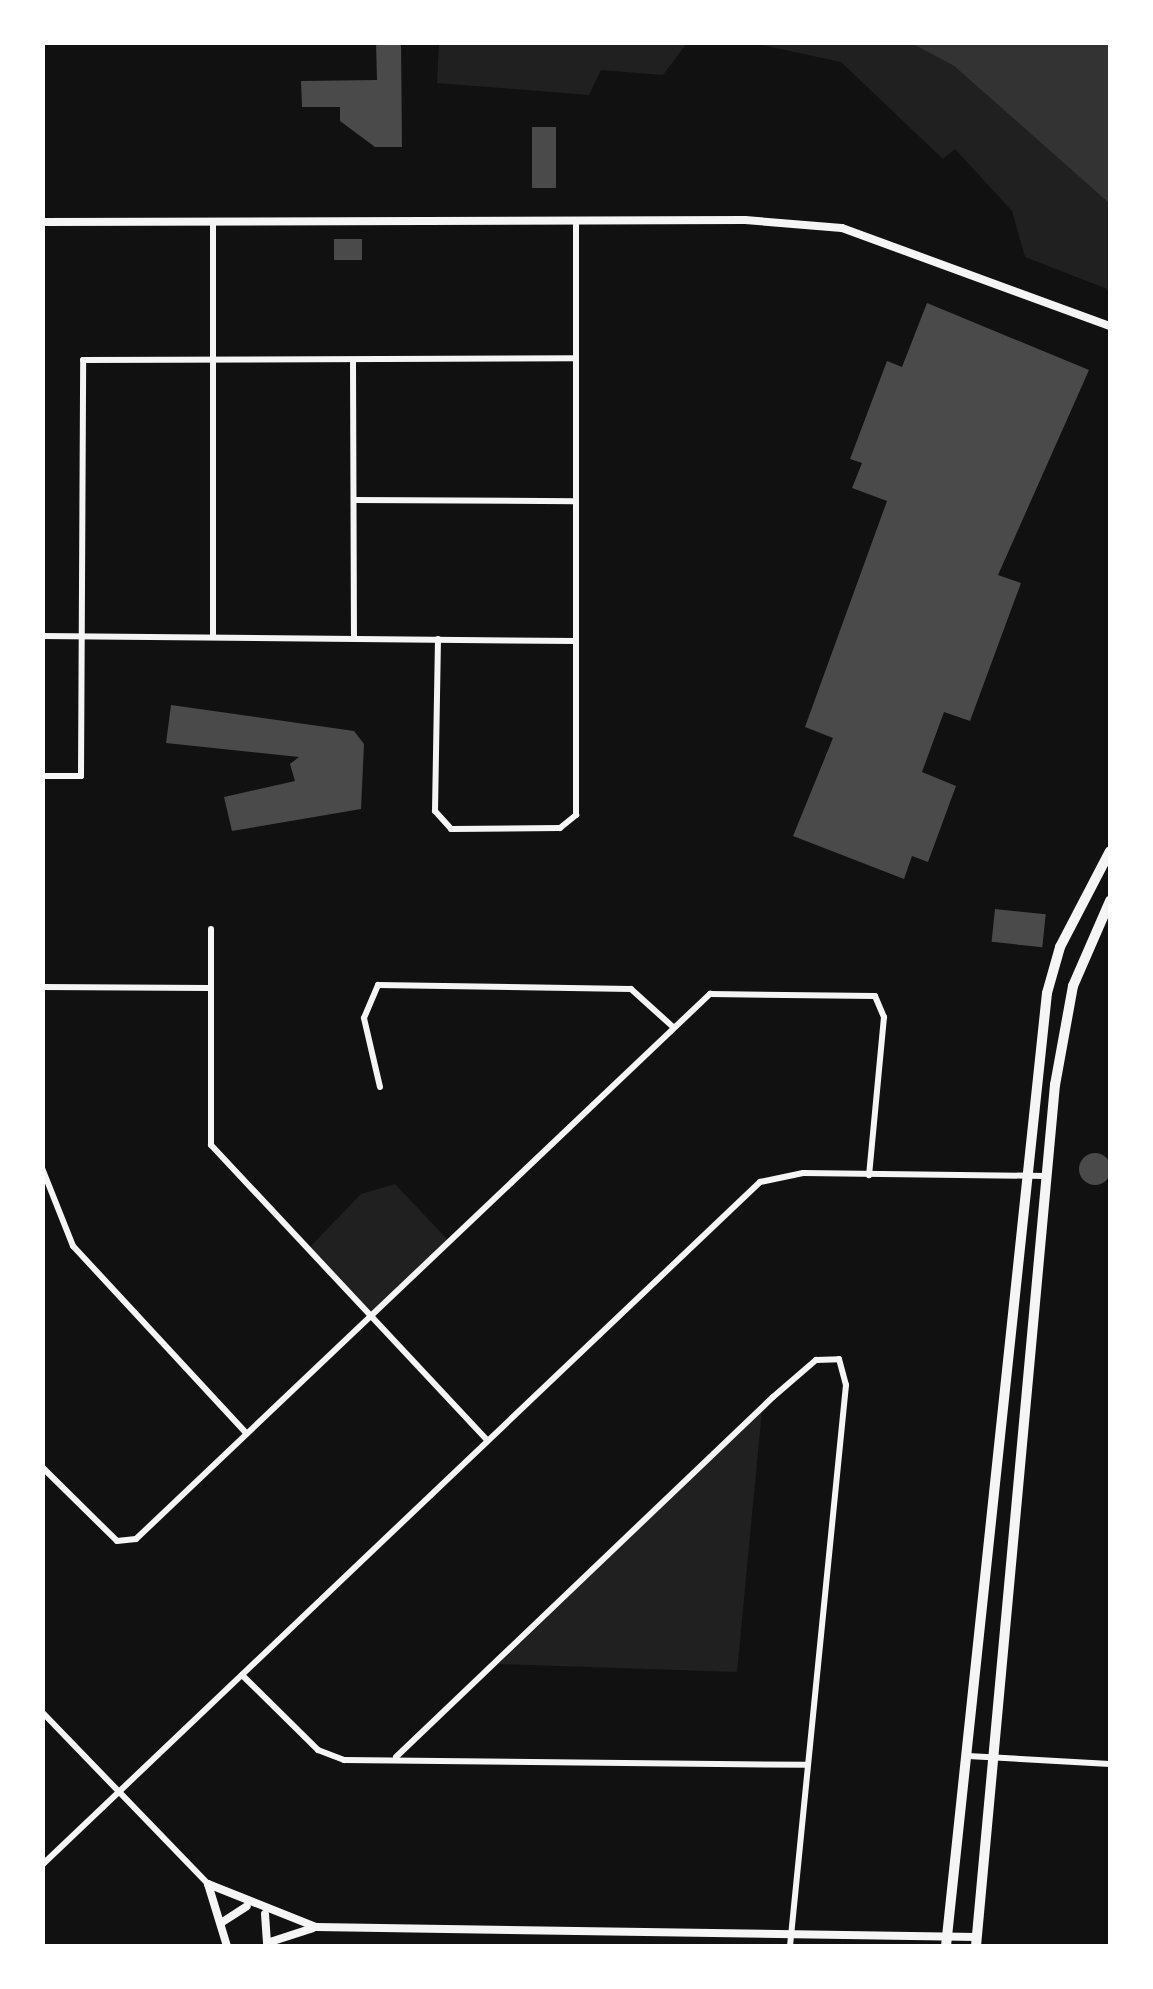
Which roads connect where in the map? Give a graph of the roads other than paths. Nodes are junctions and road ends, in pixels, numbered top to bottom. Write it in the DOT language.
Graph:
graph roads {
  1 [pos="213,219"];
  2 [pos="42,222"];
  3 [pos="576,222"];
  4 [pos="1110,326"];
  5 [pos="213,354"];
  6 [pos="576,358"];
  7 [pos="353,360"];
  8 [pos="354,500"];
  9 [pos="576,501"];
  10 [pos="42,636"];
  11 [pos="82,636"];
  12 [pos="213,637"];
  13 [pos="354,638"];
  14 [pos="438,639"];
  15 [pos="576,641"];
  16 [pos="42,776"];
  17 [pos="1110,851"];
  18 [pos="1110,900"];
  19 [pos="1105,921"];
  20 [pos="211,929"];
  21 [pos="42,987"];
  22 [pos="210,988"];
  23 [pos="672,1026"];
  24 [pos="380,1087"];
  25 [pos="42,1168"];
  26 [pos="868,1174"];
  27 [pos="1024,1176"];
  28 [pos="1047,1176"];
  29 [pos="369,1314"];
  30 [pos="246,1433"];
  31 [pos="487,1440"];
  32 [pos="42,1466"];
  33 [pos="242,1675"];
  34 [pos="42,1712"];
  35 [pos="968,1756"];
  36 [pos="396,1757"];
  37 [pos="995,1758"];
  38 [pos="1110,1764"];
  39 [pos="807,1765"];
  40 [pos="120,1792"];
  41 [pos="42,1866"];
  42 [pos="208,1884"];
  43 [pos="248,1906"];
  44 [pos="265,1914"];
  45 [pos="224,1921"];
  46 [pos="316,1927"];
  47 [pos="791,1933"];
  48 [pos="946,1941"];
  49 [pos="977,1942"];
  50 [pos="268,1944"];
  51 [pos="227,1946"];
  52 [pos="790,1946"];
  1 -- 2 [label="street"];
  1 -- 3 [label="street"];
  1 -- 5 [label="street"];
  3 -- 4 [label="street"];
  3 -- 6 [label="street"];
  5 -- 7 [label="street"];
  5 -- 11 [label="street"];
  5 -- 12 [label="street"];
  6 -- 7 [label="street"];
  6 -- 9 [label="street"];
  7 -- 8 [label="street"];
  8 -- 9 [label="street"];
  8 -- 13 [label="street"];
  9 -- 15 [label="street"];
  10 -- 11 [label="street"];
  11 -- 12 [label="street"];
  11 -- 16 [label="street"];
  12 -- 13 [label="street"];
  13 -- 14 [label="street"];
  14 -- 15 [label="street"];
  14 -- 15 [label="street"];
  17 -- 27 [label="highway"];
  18 -- 19 [label="highway"];
  19 -- 28 [label="highway"];
  20 -- 22 [label="street"];
  21 -- 22 [label="street"];
  22 -- 29 [label="street"];
  23 -- 24 [label="street"];
  23 -- 26 [label="street"];
  23 -- 29 [label="street"];
  25 -- 30 [label="street"];
  26 -- 27 [label="street"];
  26 -- 31 [label="street"];
  27 -- 28 [label="street"];
  27 -- 35 [label="highway"];
  28 -- 37 [label="highway"];
  29 -- 30 [label="street"];
  29 -- 31 [label="street"];
  30 -- 32 [label="street"];
  31 -- 33 [label="street"];
  33 -- 36 [label="street"];
  33 -- 40 [label="street"];
  34 -- 40 [label="street"];
  35 -- 37 [label="street"];
  35 -- 48 [label="highway"];
  36 -- 39 [label="street"];
  36 -- 39 [label="street"];
  37 -- 38 [label="street"];
  37 -- 49 [label="highway"];
  39 -- 47 [label="street"];
  40 -- 41 [label="street"];
  40 -- 42 [label="street"];
  42 -- 43 [label="street"];
  42 -- 45 [label="street"];
  43 -- 44 [label="street"];
  43 -- 45 [label="street"];
  44 -- 46 [label="street"];
  44 -- 50 [label="street"];
  45 -- 51 [label="street"];
  46 -- 47 [label="street"];
  46 -- 50 [label="street"];
  47 -- 48 [label="street"];
  47 -- 52 [label="street"];
  48 -- 49 [label="street"];
}
